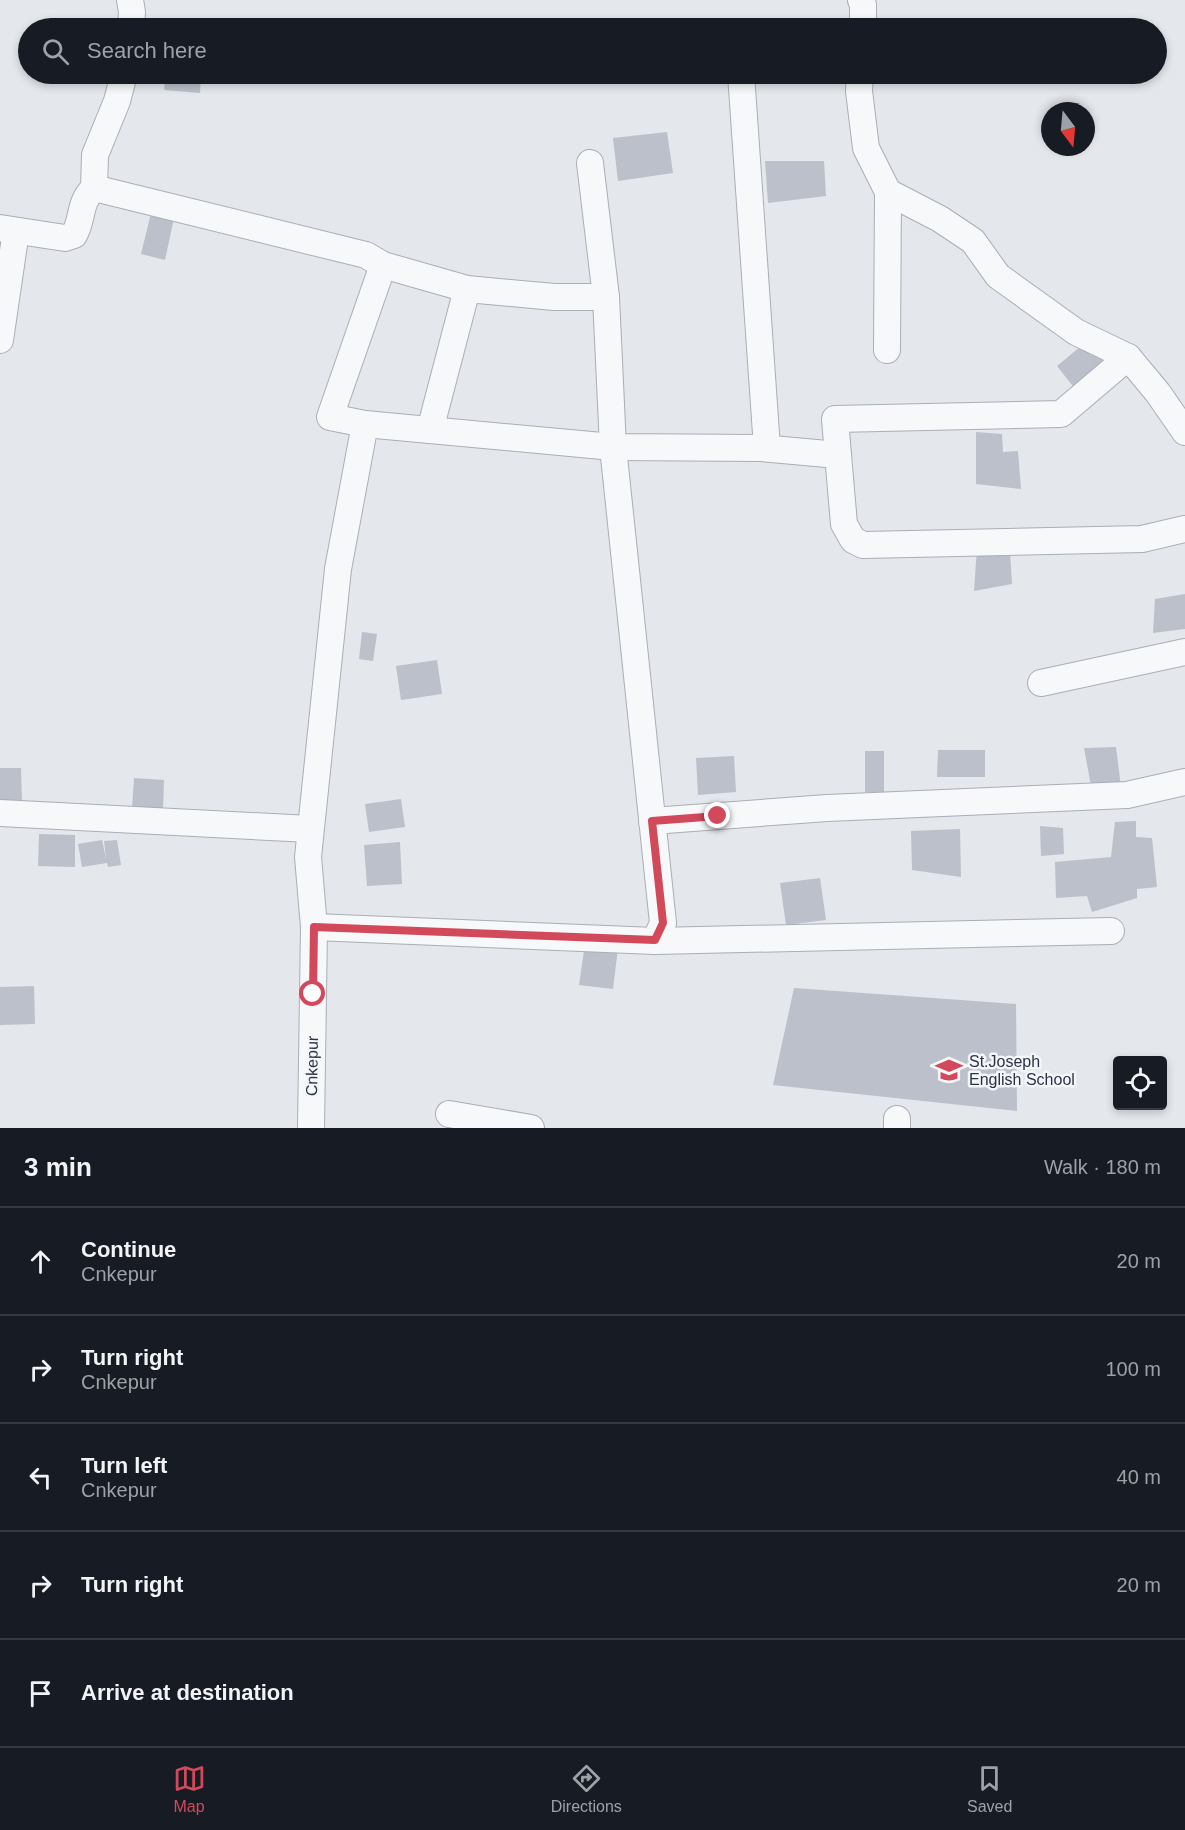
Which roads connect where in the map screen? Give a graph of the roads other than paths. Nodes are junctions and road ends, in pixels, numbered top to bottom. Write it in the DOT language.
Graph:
graph roads {
  1 [pos="130,0"];
  2 [pos="861,0"];
  3 [pos="132,18"];
  4 [pos="863,18"];
  5 [pos="121,84"];
  6 [pos="742,84"];
  7 [pos="859,84"];
  8 [pos="590,163"];
  9 [pos="94,188"];
  10 [pos="888,192"];
  11 [pos="8,229"];
  12 [pos="382,265"];
  13 [pos="467,289"];
  14 [pos="606,297"];
  15 [pos="0,340"];
  16 [pos="887,350"];
  17 [pos="1128,357"];
  18 [pos="365,424"];
  19 [pos="430,430"];
  20 [pos="1185,432"];
  21 [pos="613,447"];
  22 [pos="767,448"];
  23 [pos="838,455"];
  24 [pos="1185,529"];
  25 [pos="1185,652"];
  26 [pos="1041,683"];
  27 [pos="1185,782"];
  28 [pos="0,813"];
  29 [pos="652,821"];
  30 [pos="310,829"];
  31 [pos="314,927"];
  32 [pos="1111,931"];
  33 [pos="655,940"];
  34 [pos="449,1114"];
  35 [pos="312,1128"];
  36 [pos="531,1128"];
  1 -- 3 [label="street"];
  2 -- 4 [label="street"];
  5 -- 9 [label="street"];
  6 -- 22 [label="street"];
  7 -- 10 [label="street"];
  8 -- 14 [label="street"];
  9 -- 11 [label="street"];
  9 -- 12 [label="street"];
  10 -- 16 [label="street"];
  10 -- 17 [label="street"];
  11 -- 15 [label="street"];
  12 -- 13 [label="street"];
  12 -- 18 [label="street"];
  13 -- 14 [label="street"];
  13 -- 19 [label="street"];
  14 -- 21 [label="street"];
  17 -- 20 [label="street"];
  17 -- 23 [label="street"];
  18 -- 19 [label="street"];
  18 -- 30 [label="street, Cnkepur"];
  19 -- 21 [label="street"];
  21 -- 22 [label="street"];
  21 -- 29 [label="street"];
  22 -- 23 [label="street"];
  23 -- 24 [label="street"];
  25 -- 26 [label="street"];
  27 -- 29 [label="street"];
  28 -- 30 [label="street"];
  29 -- 33 [label="street"];
  30 -- 31 [label="street, Cnkepur"];
  31 -- 33 [label="street"];
  31 -- 35 [label="street, Cnkepur"];
  32 -- 33 [label="street"];
  34 -- 36 [label="street"];
}
